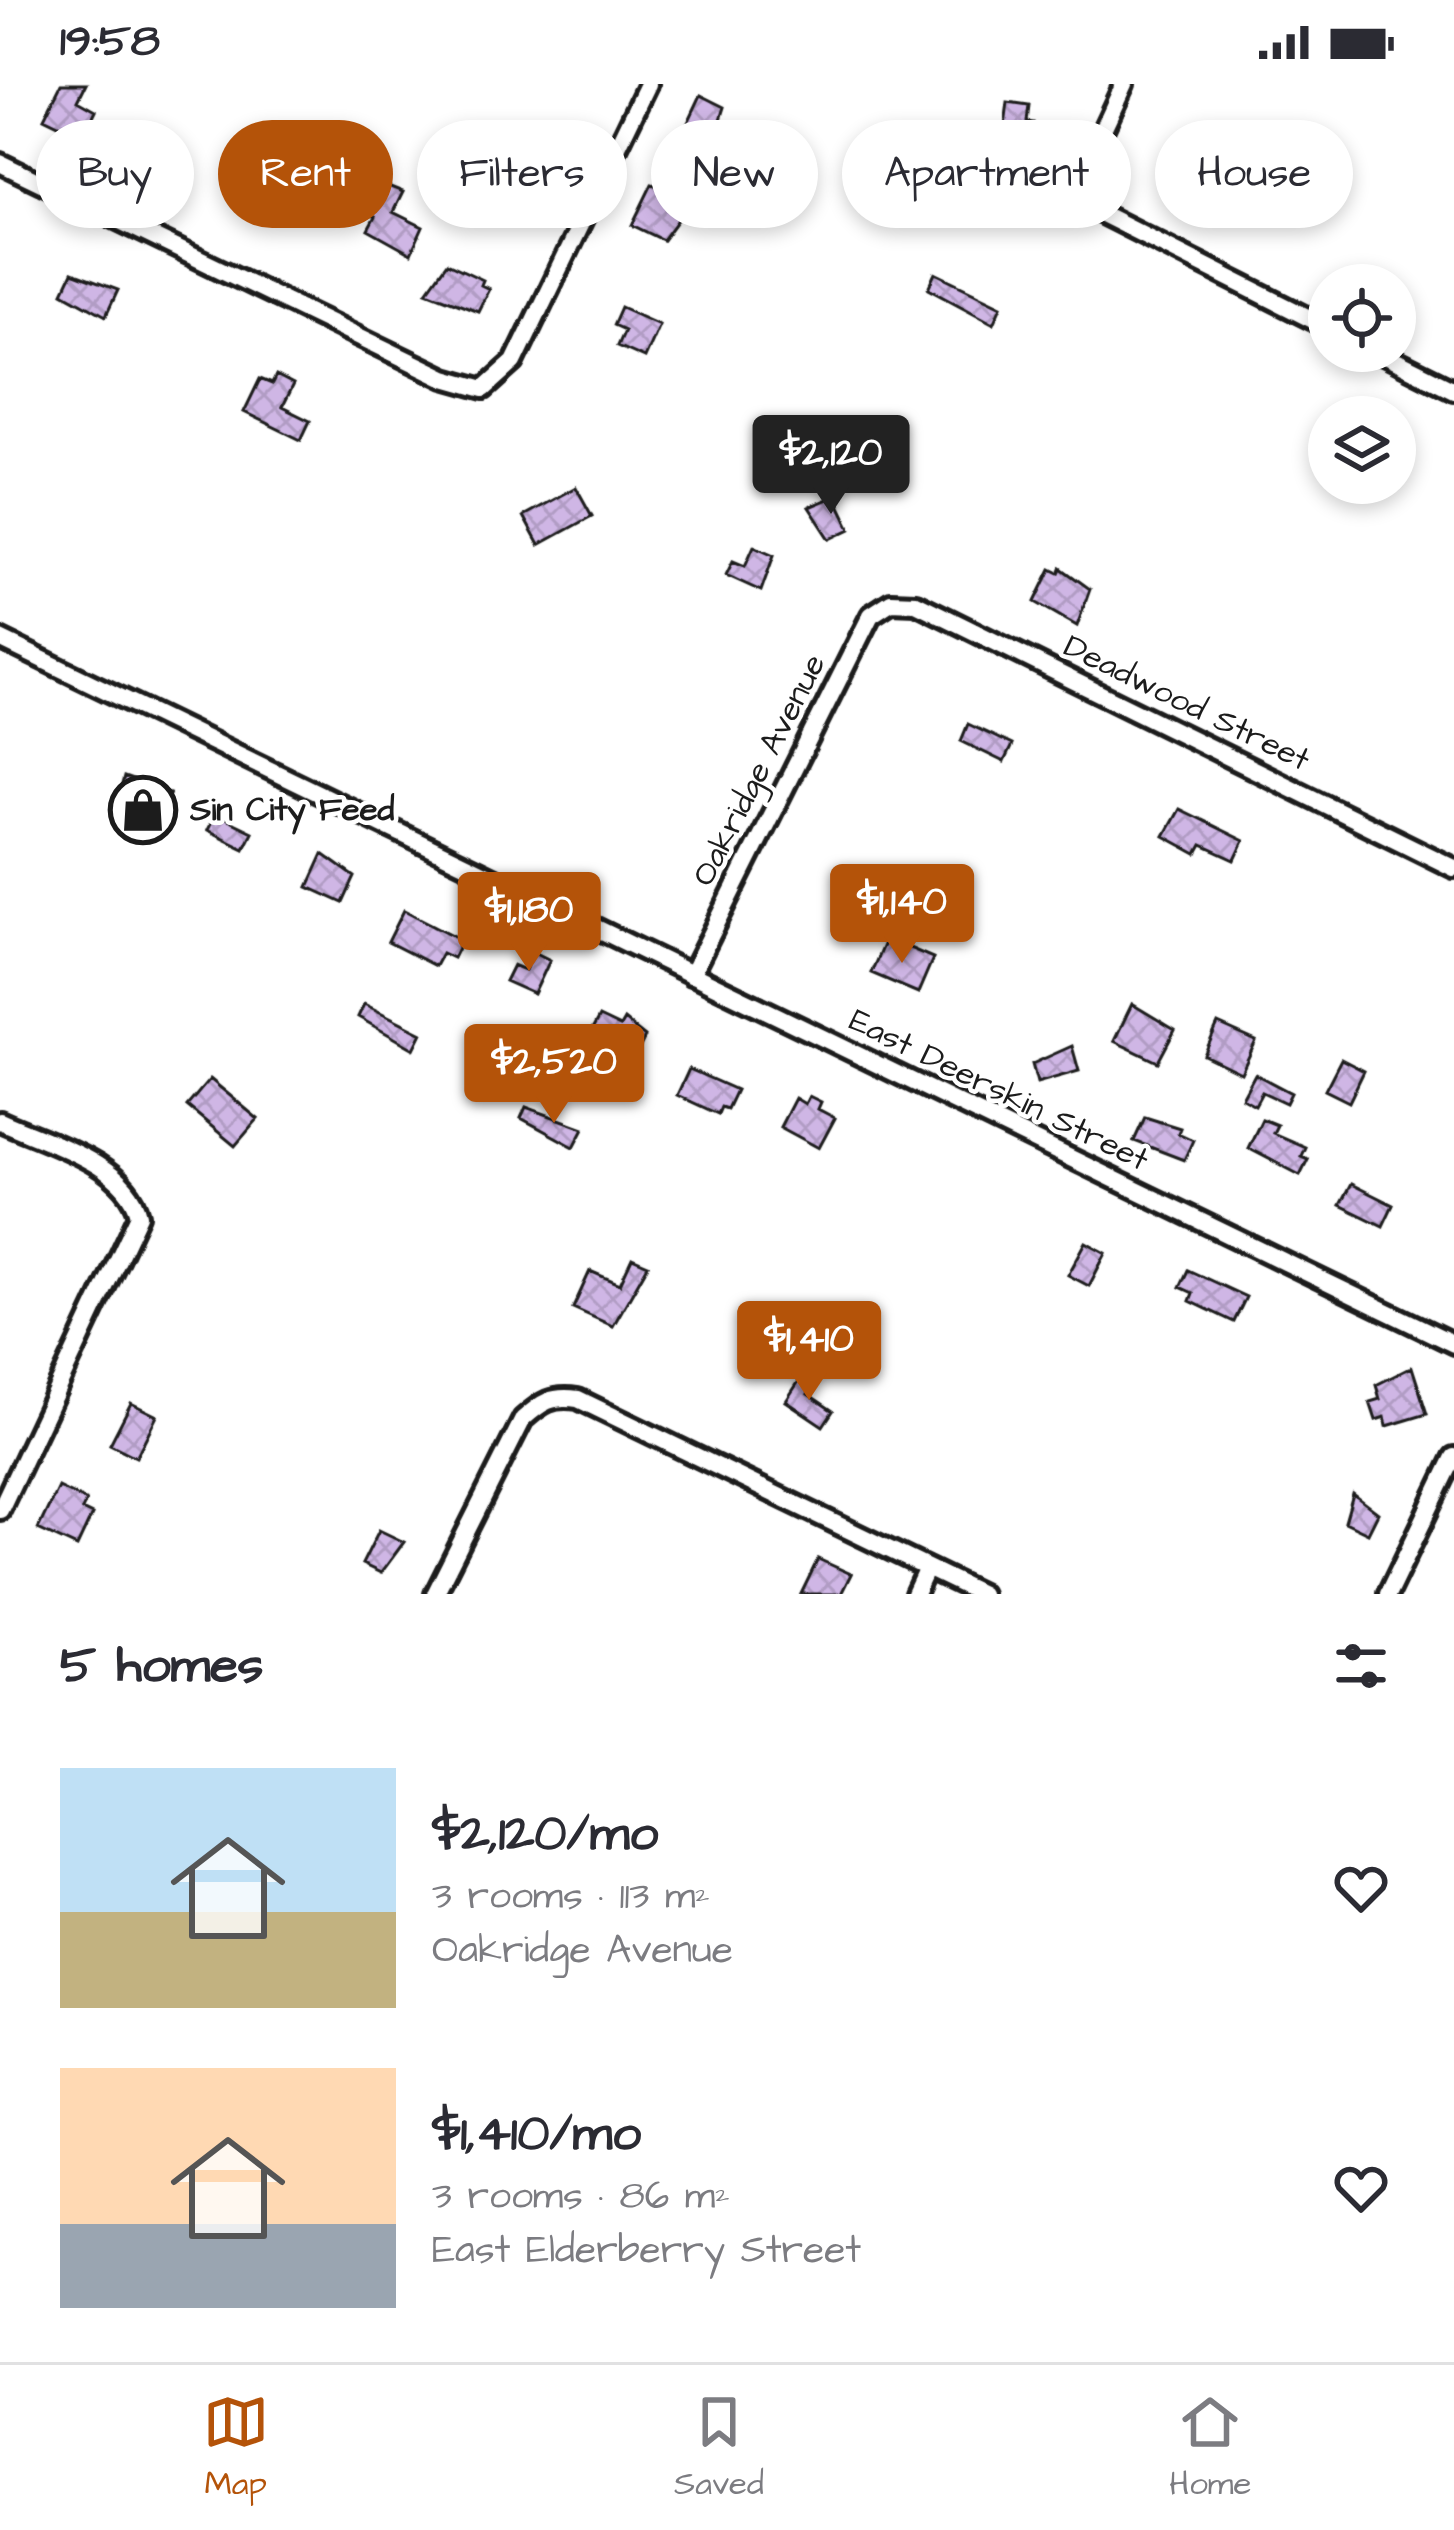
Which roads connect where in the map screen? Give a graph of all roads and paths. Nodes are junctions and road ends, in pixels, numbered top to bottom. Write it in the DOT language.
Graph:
graph roads {
  1 [pos="647,84"];
  2 [pos="1124,84"];
  3 [pos="0,164"];
  4 [pos="1308,318"];
  5 [pos="1416,370"];
  6 [pos="1454,389"];
  7 [pos="891,602"];
  8 [pos="0,639"];
  9 [pos="1454,868"];
  10 [pos="691,974"];
  11 [pos="0,1120"];
  12 [pos="1454,1344"];
  13 [pos="1454,1457"];
  14 [pos="0,1510"];
  15 [pos="927,1568"];
  16 [pos="434,1594"];
  17 [pos="914,1594"];
  18 [pos="981,1594"];
  19 [pos="1388,1594"];
  1 -- 3 [label="street"];
  2 -- 4 [label="street"];
  5 -- 6 [label="street"];
  7 -- 9 [label="street, Deadwood Street"];
  7 -- 10 [label="street, Oakridge Avenue"];
  8 -- 10 [label="street, East Deerskin Street"];
  10 -- 12 [label="street, East Deerskin Street"];
  11 -- 14 [label="street"];
  13 -- 19 [label="street"];
  15 -- 16 [label="street"];
  15 -- 17 [label="street"];
  15 -- 18 [label="street"];
}
